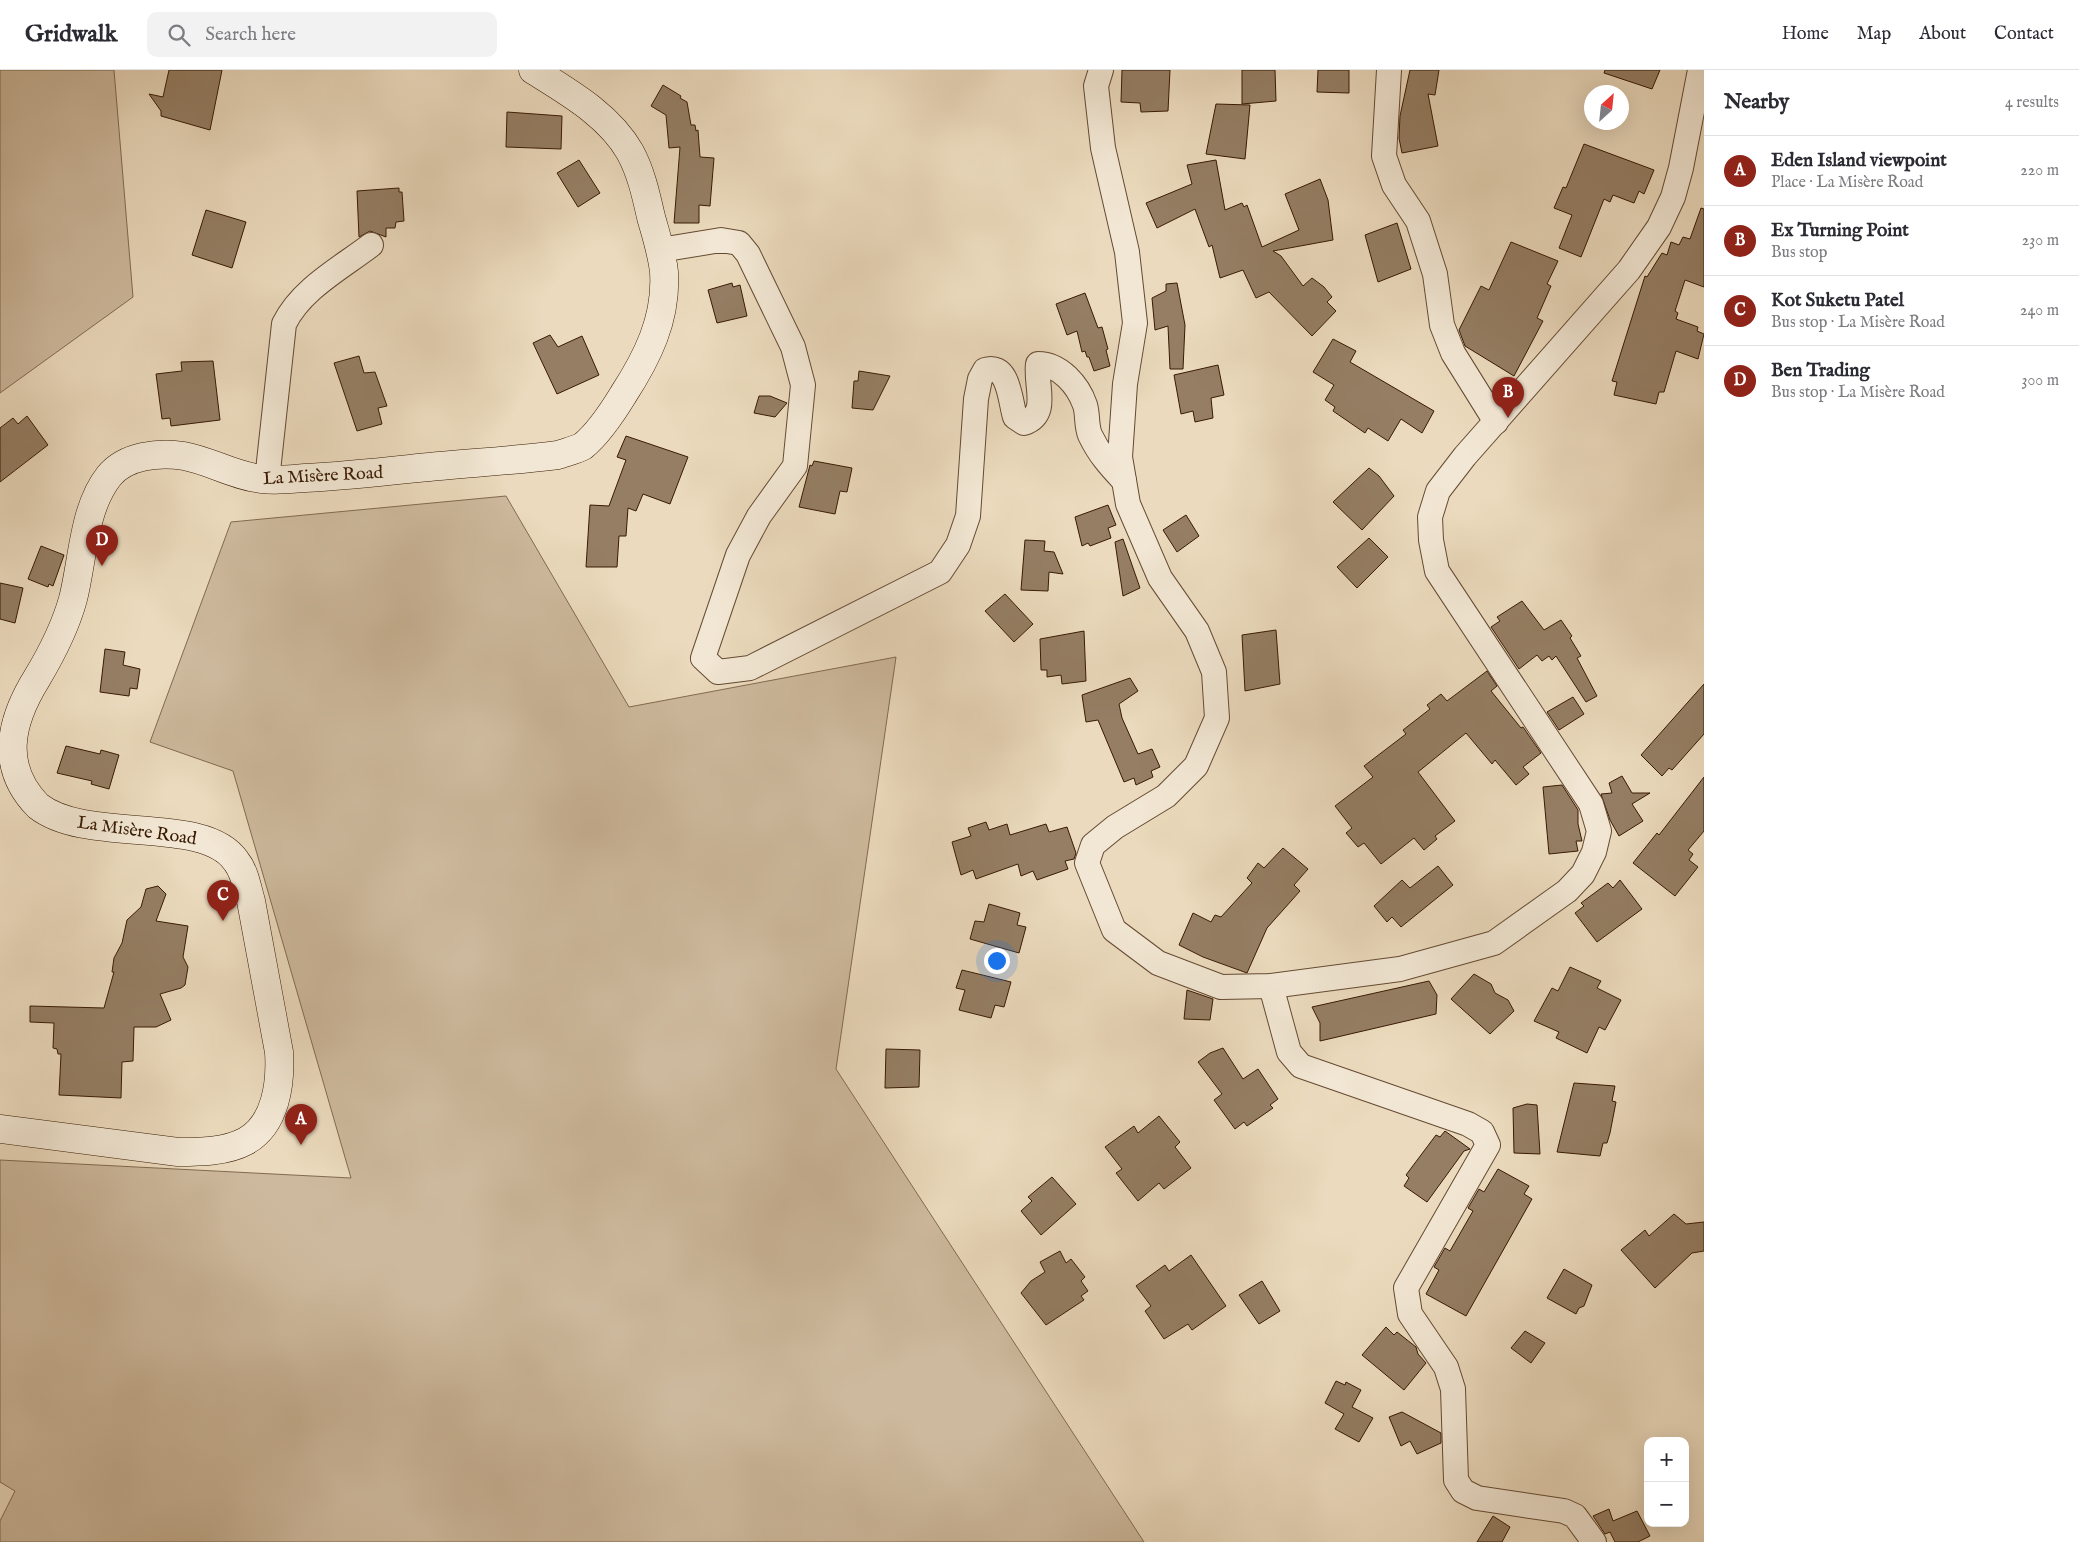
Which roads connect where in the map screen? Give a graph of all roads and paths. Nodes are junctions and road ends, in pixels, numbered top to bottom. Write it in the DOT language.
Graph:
graph roads {
  1 [pos="534,70"];
  2 [pos="1101,70"];
  3 [pos="1389,70"];
  4 [pos="1700,70"];
  5 [pos="371,245"];
  6 [pos="660,250"];
  7 [pos="1496,422"];
  8 [pos="267,480"];
  9 [pos="1124,481"];
  10 [pos="1271,986"];
  11 [pos="0,1129"];
  12 [pos="1594,1542"];
  1 -- 6 [label="main road, La Misère Road"];
  2 -- 9 [label="street"];
  3 -- 7 [label="street"];
  4 -- 7 [label="street"];
  5 -- 8 [label="street"];
  6 -- 8 [label="main road, La Misère Road"];
  6 -- 9 [label="street"];
  7 -- 10 [label="street"];
  8 -- 11 [label="main road, La Misère Road"];
  9 -- 10 [label="street"];
  10 -- 12 [label="street"];
}
